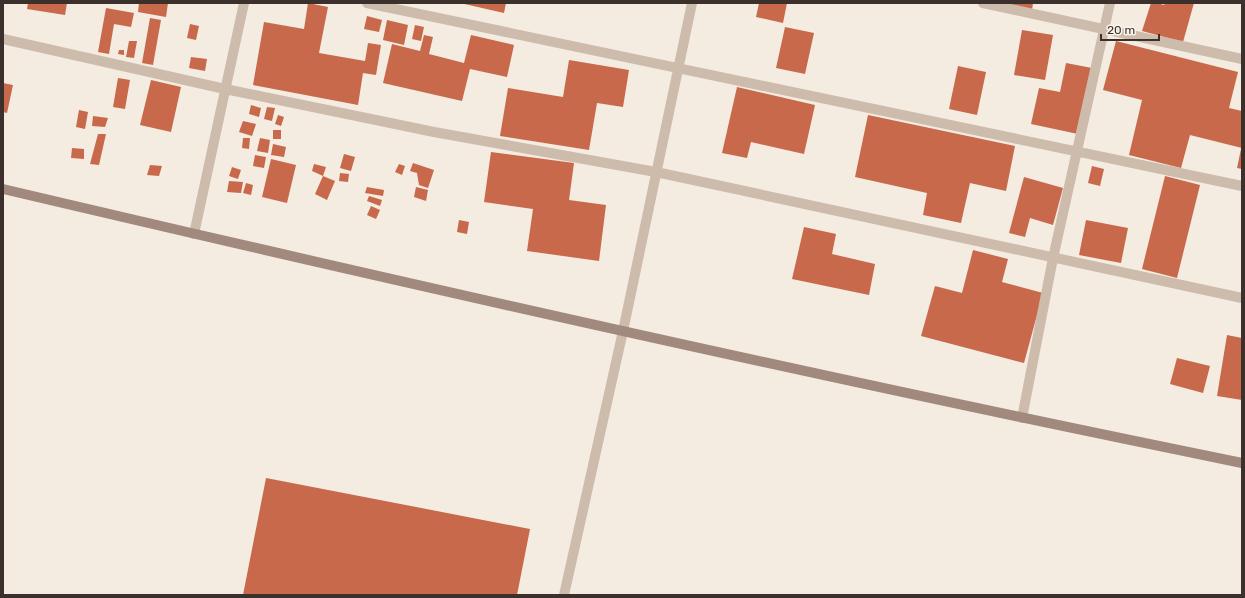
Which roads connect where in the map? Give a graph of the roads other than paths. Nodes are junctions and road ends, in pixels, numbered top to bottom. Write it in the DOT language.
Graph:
graph roads {
  1 [pos="244,3"];
  2 [pos="367,3"];
  3 [pos="692,3"];
  4 [pos="983,3"];
  5 [pos="1110,3"];
  6 [pos="1104,28"];
  7 [pos="3,39"];
  8 [pos="1242,58"];
  9 [pos="678,68"];
  10 [pos="225,90"];
  11 [pos="1076,152"];
  12 [pos="656,172"];
  13 [pos="1242,186"];
  14 [pos="3,189"];
  15 [pos="194,234"];
  16 [pos="1054,258"];
  17 [pos="1242,298"];
  18 [pos="623,331"];
  19 [pos="1022,418"];
  20 [pos="1242,463"];
  21 [pos="564,595"];
  1 -- 10 [label="street"];
  2 -- 9 [label="street"];
  3 -- 9 [label="street"];
  4 -- 6 [label="street"];
  5 -- 6 [label="street"];
  6 -- 8 [label="street"];
  6 -- 11 [label="street"];
  7 -- 10 [label="street"];
  9 -- 11 [label="street"];
  9 -- 12 [label="street"];
  10 -- 12 [label="street"];
  10 -- 15 [label="street"];
  11 -- 13 [label="street"];
  11 -- 16 [label="street"];
  12 -- 16 [label="street"];
  12 -- 18 [label="street"];
  14 -- 15 [label="street"];
  15 -- 18 [label="street"];
  16 -- 17 [label="street"];
  16 -- 19 [label="street"];
  18 -- 19 [label="street"];
  18 -- 21 [label="street"];
  19 -- 20 [label="street"];
}
